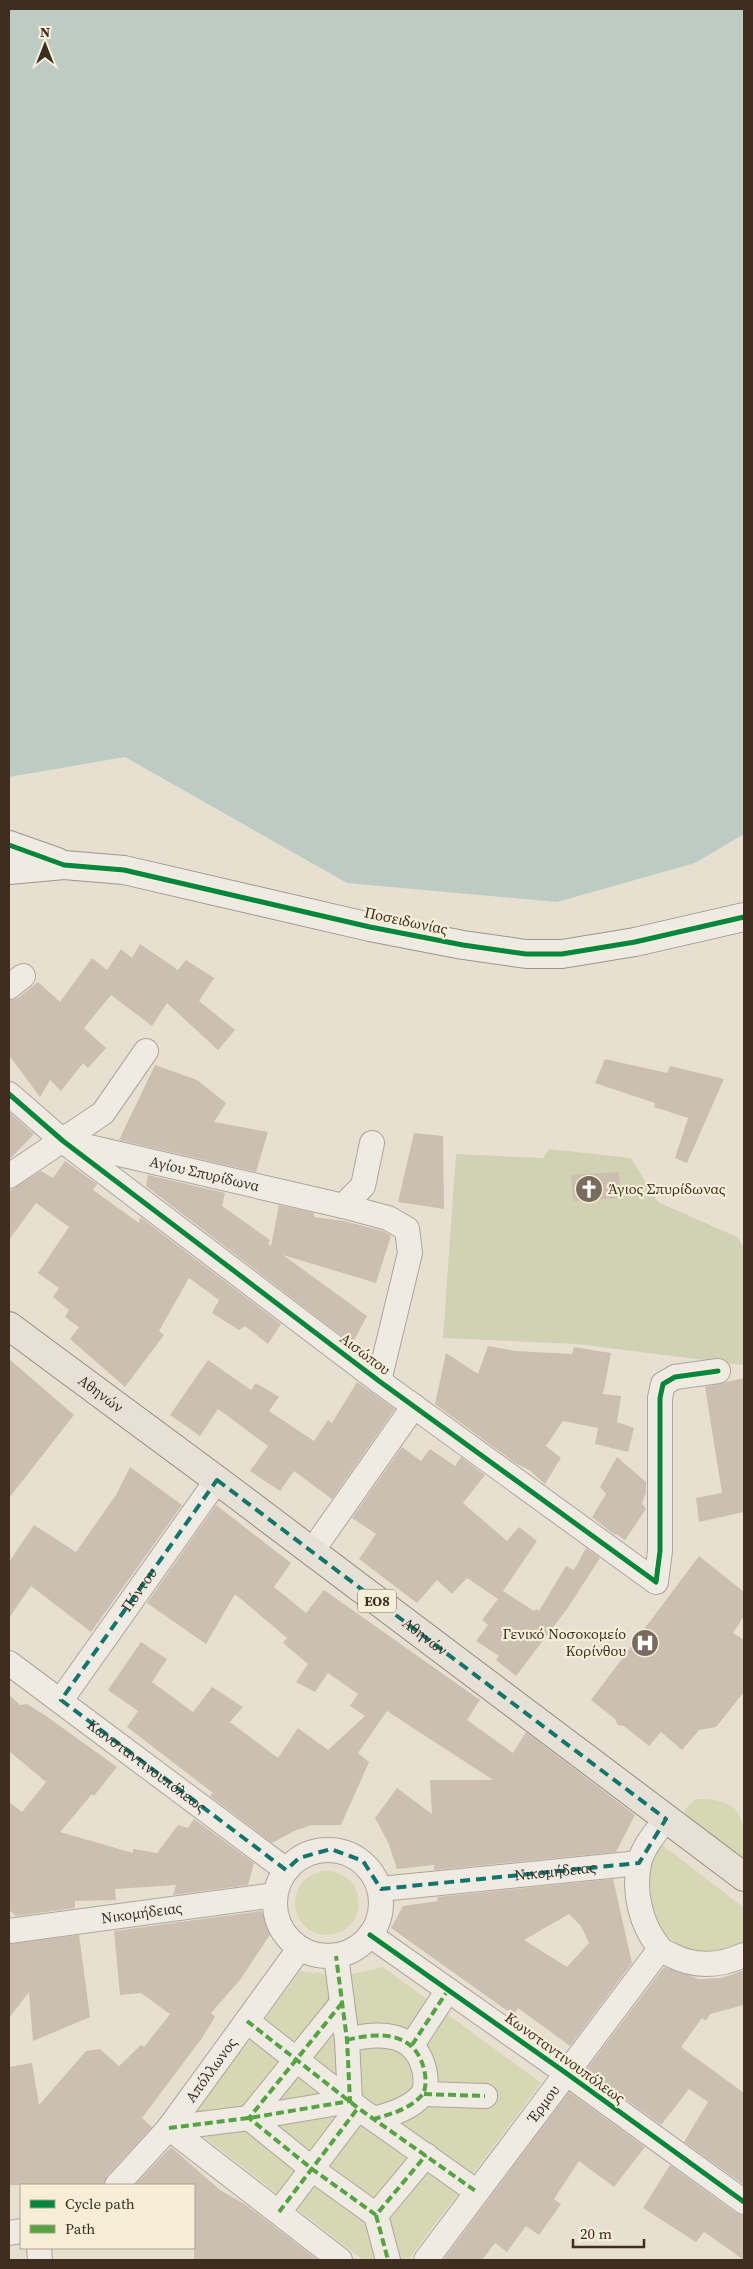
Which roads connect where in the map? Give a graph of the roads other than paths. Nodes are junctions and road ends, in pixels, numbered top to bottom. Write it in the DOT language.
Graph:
graph roads {
  1 [pos="9,844"];
  2 [pos="64,865"];
  3 [pos="9,870"];
  4 [pos="744,917"];
  5 [pos="146,1050"];
  6 [pos="9,1094"];
  7 [pos="63,1141"];
  8 [pos="372,1143"];
  9 [pos="9,1176"];
  10 [pos="342,1206"];
  11 [pos="9,1326"];
  12 [pos="718,1371"];
  13 [pos="379,1381"];
  14 [pos="414,1406"];
  15 [pos="217,1480"];
  16 [pos="312,1551"];
  17 [pos="9,1663"];
  18 [pos="61,1700"];
  19 [pos="666,1819"];
  20 [pos="639,1863"];
  21 [pos="286,1870"];
  22 [pos="744,1877"];
  23 [pos="381,1889"];
  24 [pos="275,1895"];
  25 [pos="9,1931"];
  26 [pos="370,1936"];
  27 [pos="299,1949"];
  28 [pos="660,1949"];
  29 [pos="744,1955"];
  30 [pos="336,1956"];
  31 [pos="448,1990"];
  32 [pos="342,2003"];
  33 [pos="247,2021"];
  34 [pos="347,2040"];
  35 [pos="412,2046"];
  36 [pos="298,2060"];
  37 [pos="566,2073"];
  38 [pos="424,2094"];
  39 [pos="485,2096"];
  40 [pos="361,2109"];
  41 [pos="248,2118"];
  42 [pos="169,2128"];
  43 [pos="426,2155"];
  44 [pos="312,2169"];
  45 [pos="118,2184"];
  46 [pos="477,2192"];
  47 [pos="744,2202"];
  48 [pos="279,2212"];
  49 [pos="376,2215"];
  50 [pos="340,2260"];
  51 [pos="388,2260"];
  52 [pos="426,2260"];
  1 -- 2 [label="street"];
  2 -- 3 [label="street, Ποσειδωνίας"];
  2 -- 4 [label="street, Ποσειδωνίας"];
  5 -- 7 [label="street"];
  6 -- 7 [label="street, Αισώπου"];
  7 -- 9 [label="street"];
  7 -- 10 [label="street, Αγίου Σπυρίδωνα"];
  7 -- 13 [label="street, Αισώπου"];
  8 -- 10 [label="street"];
  10 -- 13 [label="street, Αγίου Σπυρίδωνα"];
  11 -- 15 [label="main road, Αθηνών / ΕΟ8"];
  12 -- 14 [label="street, Αισώπου"];
  13 -- 14 [label="street, Αισώπου"];
  14 -- 16 [label="street"];
  15 -- 16 [label="main road, Αθηνών / ΕΟ8"];
  15 -- 18 [label="street, Πόντου"];
  16 -- 19 [label="main road, Αθηνών / ΕΟ8"];
  17 -- 18 [label="street, Κωνσταντινουπόλεως"];
  18 -- 21 [label="street, Κωνσταντινουπόλεως"];
  19 -- 20 [label="street"];
  19 -- 22 [label="main road, Αθηνών / ΕΟ8"];
  20 -- 23 [label="street, Νικομήδειας"];
  20 -- 28 [label="street"];
  21 -- 23 [label="street"];
  21 -- 24 [label="street"];
  23 -- 26 [label="street"];
  24 -- 25 [label="street, Νικομήδειας"];
  24 -- 27 [label="street"];
  26 -- 30 [label="street"];
  26 -- 31 [label="street, Κωνσταντινουπόλεως"];
  27 -- 30 [label="street"];
  27 -- 33 [label="street, Απόλλωνος"];
  28 -- 29 [label="street"];
  28 -- 37 [label="street, Έρμου"];
  30 -- 32 [label="street"];
  31 -- 35 [label="street"];
  31 -- 37 [label="street, Κωνσταντινουπόλεως"];
  32 -- 34 [label="street"];
  32 -- 36 [label="street"];
  33 -- 36 [label="street"];
  33 -- 42 [label="street, Απόλλωνος"];
  34 -- 35 [label="street"];
  34 -- 40 [label="street"];
  35 -- 38 [label="street"];
  36 -- 40 [label="street"];
  36 -- 41 [label="street"];
  37 -- 46 [label="street, Έρμου"];
  37 -- 47 [label="street, Κωνσταντινουπόλεως"];
  38 -- 39 [label="street"];
  38 -- 40 [label="street"];
  40 -- 41 [label="street"];
  40 -- 43 [label="street"];
  40 -- 44 [label="street"];
  41 -- 42 [label="street"];
  41 -- 44 [label="street"];
  42 -- 45 [label="street, Απόλλωνος"];
  42 -- 48 [label="street"];
  43 -- 46 [label="street"];
  43 -- 49 [label="street"];
  44 -- 48 [label="street"];
  44 -- 49 [label="street"];
  46 -- 52 [label="street, Έρμου"];
  48 -- 50 [label="street"];
  49 -- 51 [label="street"];
}
